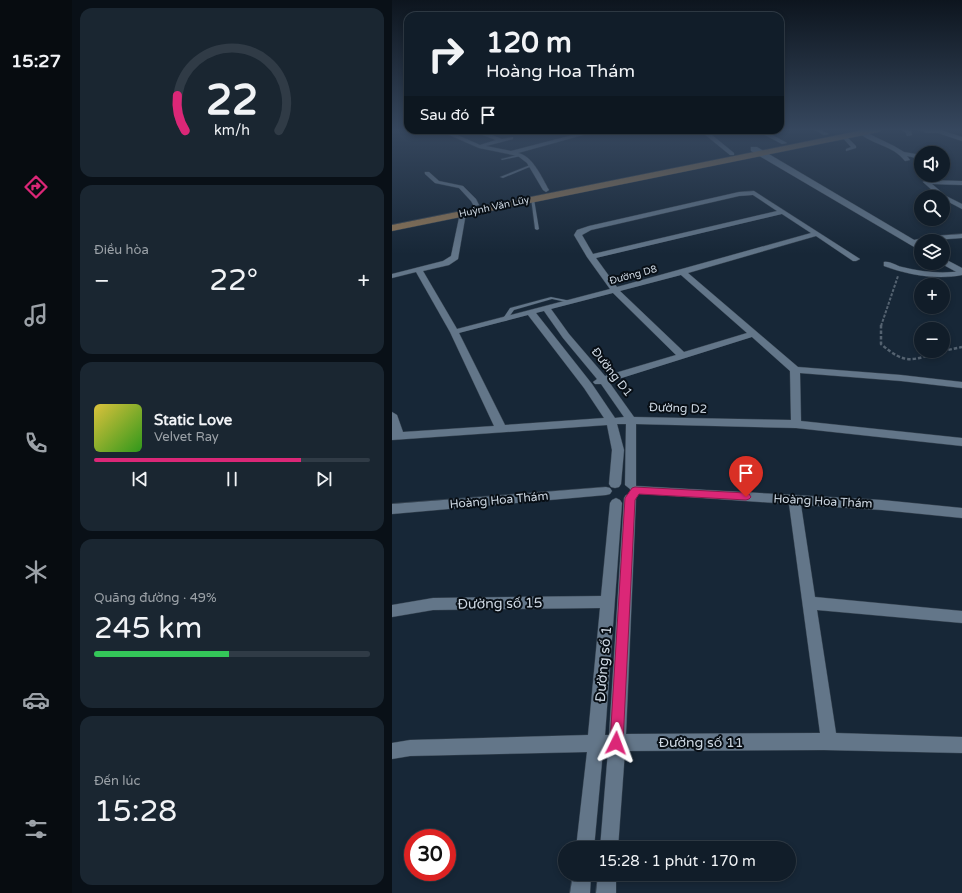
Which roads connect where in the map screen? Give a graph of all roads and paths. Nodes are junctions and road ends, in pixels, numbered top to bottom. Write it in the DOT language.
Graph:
graph roads {
  1 [pos="519,171"];
  2 [pos="534,171"];
  3 [pos="650,171"];
  4 [pos="665,171"];
  5 [pos="790,171"];
  6 [pos="427,173"];
  7 [pos="502,177"];
  8 [pos="962,183"];
  9 [pos="546,190"];
  10 [pos="532,199"];
  11 [pos="476,205"];
  12 [pos="962,207"];
  13 [pos="782,212"];
  14 [pos="463,213"];
  15 [pos="392,223"];
  16 [pos="392,228"];
  17 [pos="537,229"];
  18 [pos="817,234"];
  19 [pos="962,236"];
  20 [pos="912,243"];
  21 [pos="591,257"];
  22 [pos="856,260"];
  23 [pos="887,264"];
  24 [pos="950,265"];
  25 [pos="900,269"];
  26 [pos="419,270"];
  27 [pos="682,272"];
  28 [pos="962,272"];
  29 [pos="392,276"];
  30 [pos="615,290"];
  31 [pos="571,302"];
  32 [pos="547,309"];
  33 [pos="531,313"];
  34 [pos="504,320"];
  35 [pos="454,332"];
  36 [pos="752,334"];
  37 [pos="566,336"];
  38 [pos="554,341"];
  39 [pos="962,347"];
  40 [pos="950,349"];
  41 [pos="683,356"];
  42 [pos="918,358"];
  43 [pos="795,370"];
  44 [pos="603,380"];
  45 [pos="962,385"];
  46 [pos="588,386"];
  47 [pos="392,415"];
  48 [pos="611,420"];
  49 [pos="632,420"];
  50 [pos="796,424"];
  51 [pos="501,428"];
  52 [pos="396,436"];
  53 [pos="962,442"];
  54 [pos="610,487"];
  55 [pos="628,494"];
  56 [pos="794,500"];
  57 [pos="392,509"];
  58 [pos="962,513"];
  59 [pos="608,602"];
  60 [pos="810,603"];
  61 [pos="392,611"];
  62 [pos="962,617"];
  63 [pos="829,741"];
  64 [pos="596,742"];
  65 [pos="616,743"];
  66 [pos="962,745"];
  67 [pos="392,751"];
  68 [pos="586,841"];
  69 [pos="609,841"];
  70 [pos="581,881"];
  71 [pos="607,881"];
  72 [pos="580,893"];
  73 [pos="606,893"];
  1 -- 7 [label="lane"];
  2 -- 9 [label="street"];
  3 -- 9 [label="main road, Huỳnh Văn Lũy"];
  4 -- 10 [label="main road, Huỳnh Văn Lũy"];
  5 -- 20 [label="street"];
  6 -- 11 [label="street"];
  8 -- 12 [label="street"];
  9 -- 11 [label="main road, Huỳnh Văn Lũy"];
  10 -- 14 [label="main road, Huỳnh Văn Lũy"];
  10 -- 17 [label="lane"];
  11 -- 15 [label="main road, Huỳnh Văn Lũy"];
  13 -- 18 [label="street"];
  13 -- 21 [label="street"];
  13 -- 21 [label="street"];
  14 -- 16 [label="main road, Huỳnh Văn Lũy"];
  14 -- 26 [label="street"];
  18 -- 22 [label="street"];
  18 -- 27 [label="street, Đường D8"];
  19 -- 20 [label="street"];
  21 -- 30 [label="street"];
  23 -- 25 [label="street"];
  24 -- 28 [label="street"];
  25 -- 28 [label="street"];
  25 -- 42 [label="path"];
  26 -- 29 [label="street"];
  26 -- 35 [label="street"];
  27 -- 30 [label="street, Đường D8"];
  27 -- 36 [label="street"];
  30 -- 31 [label="street, Đường D8"];
  30 -- 41 [label="street"];
  31 -- 32 [label="street, Đường D8"];
  31 -- 34 [label="lane"];
  32 -- 33 [label="street, Đường D8"];
  32 -- 37 [label="street, Đường D1"];
  33 -- 34 [label="street, Đường D8"];
  33 -- 38 [label="street"];
  34 -- 35 [label="street, Đường D8"];
  35 -- 51 [label="street"];
  36 -- 41 [label="street"];
  36 -- 43 [label="street"];
  37 -- 38 [label="street"];
  37 -- 44 [label="street, Đường D1"];
  38 -- 46 [label="street"];
  39 -- 40 [label="path"];
  41 -- 44 [label="street"];
  43 -- 45 [label="street"];
  43 -- 50 [label="street"];
  44 -- 46 [label="street"];
  44 -- 49 [label="street, Đường D1"];
  46 -- 48 [label="street"];
  47 -- 52 [label="street"];
  48 -- 49 [label="street, Đường D2"];
  48 -- 51 [label="street, Đường D2"];
  48 -- 54 [label="street"];
  49 -- 50 [label="street, Đường D2"];
  49 -- 55 [label="street"];
  50 -- 53 [label="street, Đường D2"];
  51 -- 52 [label="street, Đường D2"];
  54 -- 55 [label="street, Hoàng Hoa Thám"];
  54 -- 55 [label="street"];
  54 -- 57 [label="street, Hoàng Hoa Thám"];
  55 -- 56 [label="street, Hoàng Hoa Thám"];
  55 -- 59 [label="street, Đường số 1"];
  55 -- 65 [label="street, Đường số 1"];
  56 -- 58 [label="street, Hoàng Hoa Thám"];
  56 -- 60 [label="street"];
  59 -- 61 [label="street, Đường số 15"];
  59 -- 64 [label="street, Đường số 1"];
  60 -- 62 [label="street"];
  60 -- 63 [label="street"];
  63 -- 65 [label="street, Đường số 11"];
  63 -- 66 [label="street, Đường số 11"];
  64 -- 65 [label="street, Đường số 11"];
  64 -- 67 [label="street, Đường số 11"];
  64 -- 68 [label="street, Đường số 1"];
  65 -- 69 [label="street, Đường số 1"];
  70 -- 72 [label="street"];
  71 -- 73 [label="street"];
}
